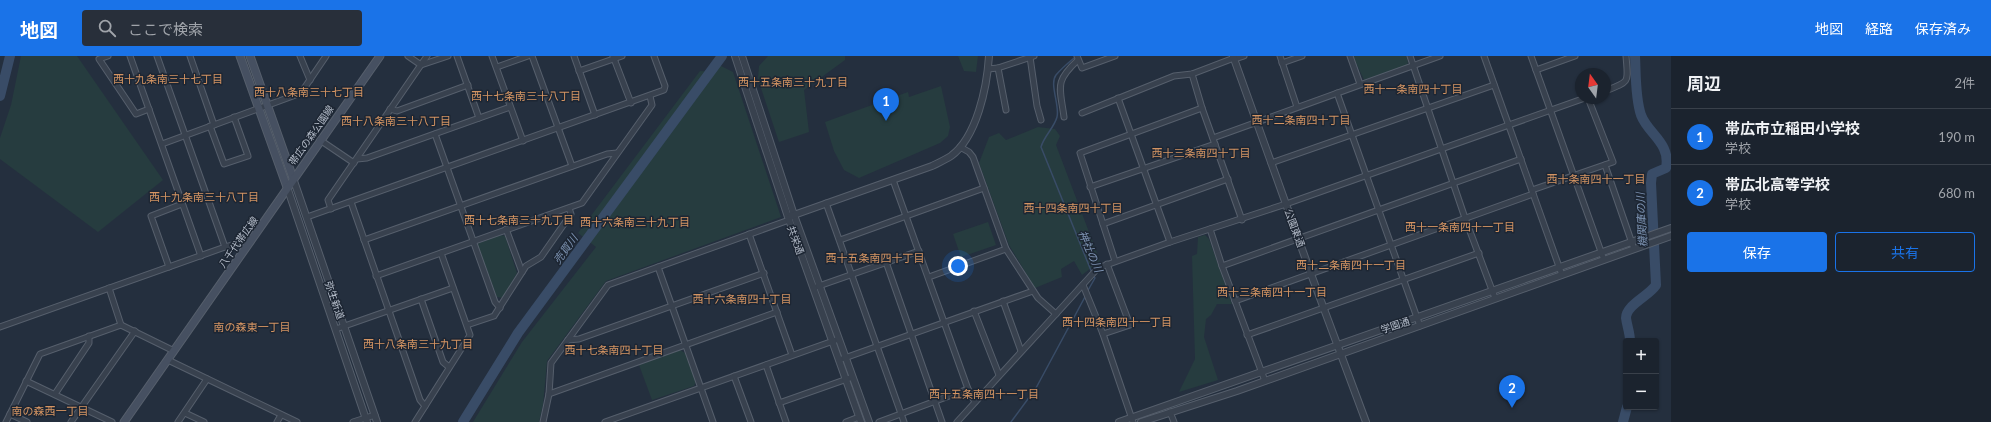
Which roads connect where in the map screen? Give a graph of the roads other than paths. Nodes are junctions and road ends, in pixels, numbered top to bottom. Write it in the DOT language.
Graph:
graph roads {
  1 [pos="108,56"];
  2 [pos="130,56"];
  3 [pos="157,56"];
  4 [pos="190,56"];
  5 [pos="240,56"];
  6 [pos="250,56"];
  7 [pos="300,56"];
  8 [pos="326,56"];
  9 [pos="380,56"];
  10 [pos="408,56"];
  11 [pos="427,56"];
  12 [pos="448,56"];
  13 [pos="457,56"];
  14 [pos="492,56"];
  15 [pos="528,56"];
  16 [pos="532,56"];
  17 [pos="574,56"];
  18 [pos="622,56"];
  19 [pos="654,56"];
  20 [pos="742,56"];
  21 [pos="989,56"];
  22 [pos="1115,56"];
  23 [pos="1244,56"];
  24 [pos="1280,56"];
  25 [pos="1302,56"];
  26 [pos="1350,56"];
  27 [pos="1410,56"];
  28 [pos="1440,56"];
  29 [pos="1484,56"];
  30 [pos="1531,56"];
  31 [pos="1575,56"];
  32 [pos="1626,56"];
  33 [pos="614,57"];
  34 [pos="735,57"];
  35 [pos="1032,57"];
  36 [pos="1078,58"];
  37 [pos="1234,58"];
  38 [pos="1282,63"];
  39 [pos="421,65"];
  40 [pos="1413,66"];
  41 [pos="496,67"];
  42 [pos="988,68"];
  43 [pos="998,68"];
  44 [pos="1536,70"];
  45 [pos="579,71"];
  46 [pos="1192,74"];
  47 [pos="310,80"];
  48 [pos="1360,84"];
  49 [pos="468,85"];
  50 [pos="1494,85"];
  51 [pos="1611,89"];
  52 [pos="1337,93"];
  53 [pos="650,96"];
  54 [pos="1118,98"];
  55 [pos="1575,101"];
  56 [pos="631,102"];
  57 [pos="1590,104"];
  58 [pos="267,105"];
  59 [pos="510,107"];
  60 [pos="1297,107"];
  61 [pos="258,108"];
  62 [pos="1202,108"];
  63 [pos="149,109"];
  64 [pos="390,109"];
  65 [pos="1428,109"];
  66 [pos="1006,110"];
  67 [pos="1550,110"];
  68 [pos="1082,113"];
  69 [pos="595,115"];
  70 [pos="234,117"];
  71 [pos="1064,117"];
  72 [pos="479,118"];
  73 [pos="1041,120"];
  74 [pos="1257,122"];
  75 [pos="212,126"];
  76 [pos="1508,126"];
  77 [pos="558,129"];
  78 [pos="1130,133"];
  79 [pos="435,134"];
  80 [pos="185,136"];
  81 [pos="1352,136"];
  82 [pos="1213,138"];
  83 [pos="320,140"];
  84 [pos="523,141"];
  85 [pos="162,144"];
  86 [pos="1215,144"];
  87 [pos="960,147"];
  88 [pos="1442,150"];
  89 [pos="617,154"];
  90 [pos="1521,159"];
  91 [pos="355,161"];
  92 [pos="1272,163"];
  93 [pos="1604,165"];
  94 [pos="572,166"];
  95 [pos="447,168"];
  96 [pos="1143,168"];
  97 [pos="1366,176"];
  98 [pos="1574,176"];
  99 [pos="294,178"];
  100 [pos="1228,179"];
  101 [pos="893,180"];
  102 [pos="1454,184"];
  103 [pos="287,187"];
  104 [pos="1090,187"];
  105 [pos="984,188"];
  106 [pos="1533,192"];
  107 [pos="351,202"];
  108 [pos="826,203"];
  109 [pos="182,204"];
  110 [pos="1156,204"];
  111 [pos="1286,204"];
  112 [pos="461,205"];
  113 [pos="569,208"];
  114 [pos="331,209"];
  115 [pos="1378,211"];
  116 [pos="907,216"];
  117 [pos="307,217"];
  118 [pos="790,217"];
  119 [pos="1465,218"];
  120 [pos="1242,220"];
  121 [pos="1103,224"];
  122 [pos="1671,228"];
  123 [pos="1210,229"];
  124 [pos="506,230"];
  125 [pos="750,234"];
  126 [pos="1671,236"];
  127 [pos="1299,238"];
  128 [pos="252,239"];
  129 [pos="364,240"];
  130 [pos="840,240"];
  131 [pos="473,241"];
  132 [pos="1170,242"];
  133 [pos="1632,242"];
  134 [pos="1391,245"];
  135 [pos="225,247"];
  136 [pos="1006,249"];
  137 [pos="1634,249"];
  138 [pos="919,250"];
  139 [pos="441,253"];
  140 [pos="1601,253"];
  141 [pos="1479,254"];
  142 [pos="201,256"];
  143 [pos="1604,260"];
  144 [pos="1116,261"];
  145 [pos="886,262"];
  146 [pos="1107,264"];
  147 [pos="1222,266"];
  148 [pos="169,267"];
  149 [pos="658,267"];
  150 [pos="1559,268"];
  151 [pos="522,272"];
  152 [pos="764,273"];
  153 [pos="852,274"];
  154 [pos="1311,274"];
  155 [pos="1562,275"];
  156 [pos="376,276"];
  157 [pos="929,277"];
  158 [pos="1403,279"];
  159 [pos="1083,285"];
  160 [pos="816,287"];
  161 [pos="109,288"];
  162 [pos="453,288"];
  163 [pos="1033,291"];
  164 [pos="1493,292"];
  165 [pos="1495,298"];
  166 [pos="421,299"];
  167 [pos="1003,301"];
  168 [pos="1235,301"];
  169 [pos="671,305"];
  170 [pos="1324,307"];
  171 [pos="500,308"];
  172 [pos="389,311"];
  173 [pos="974,311"];
  174 [pos="777,312"];
  175 [pos="1056,314"];
  176 [pos="1417,318"];
  177 [pos="944,322"];
  178 [pos="121,325"];
  179 [pos="467,325"];
  180 [pos="344,326"];
  181 [pos="1420,326"];
  182 [pos="0,327"];
  183 [pos="336,329"];
  184 [pos="135,331"];
  185 [pos="911,334"];
  186 [pos="1103,334"];
  187 [pos="1248,335"];
  188 [pos="89,336"];
  189 [pos="838,339"];
  190 [pos="568,340"];
  191 [pos="832,341"];
  192 [pos="1338,344"];
  193 [pos="686,345"];
  194 [pos="877,346"];
  195 [pos="174,351"];
  196 [pos="1021,351"];
  197 [pos="1341,353"];
  198 [pos="792,355"];
  199 [pos="845,358"];
  200 [pos="168,360"];
  201 [pos="839,360"];
  202 [pos="766,365"];
  203 [pos="450,367"];
  204 [pos="1262,373"];
  205 [pos="999,375"];
  206 [pos="734,376"];
  207 [pos="852,377"];
  208 [pos="846,379"];
  209 [pos="207,380"];
  210 [pos="26,381"];
  211 [pos="1265,381"];
  212 [pos="700,388"];
  213 [pos="968,389"];
  214 [pos="55,394"];
  215 [pos="549,394"];
  216 [pos="935,401"];
  217 [pos="975,402"];
  218 [pos="779,404"];
  219 [pos="425,406"];
  220 [pos="81,407"];
  221 [pos="1170,412"];
  222 [pos="185,413"];
  223 [pos="10,414"];
  224 [pos="375,414"];
  225 [pos="901,414"];
  226 [pos="281,415"];
  227 [pos="366,420"];
  228 [pos="860,420"];
  229 [pos="1132,420"];
  230 [pos="6,422"];
  231 [pos="27,422"];
  232 [pos="71,422"];
  233 [pos="112,422"];
  234 [pos="124,422"];
  235 [pos="178,422"];
  236 [pos="204,422"];
  237 [pos="277,422"];
  238 [pos="297,422"];
  239 [pos="353,422"];
  240 [pos="377,422"];
  241 [pos="415,422"];
  242 [pos="544,422"];
  243 [pos="604,422"];
  244 [pos="713,422"];
  245 [pos="750,422"];
  246 [pos="786,422"];
  247 [pos="846,422"];
  248 [pos="869,422"];
  249 [pos="879,422"];
  250 [pos="904,422"];
  251 [pos="942,422"];
  252 [pos="957,422"];
  253 [pos="1119,422"];
  254 [pos="1141,422"];
  255 [pos="1174,422"];
  256 [pos="1366,422"];
  1 -- 63 [label="street"];
  2 -- 63 [label="street"];
  3 -- 80 [label="street"];
  4 -- 75 [label="street"];
  5 -- 61 [label="main road"];
  6 -- 58 [label="main road"];
  7 -- 47 [label="street"];
  8 -- 47 [label="street"];
  9 -- 83 [label="main road, 帯広の森公園線"];
  10 -- 39 [label="street"];
  11 -- 39 [label="street"];
  12 -- 39 [label="street"];
  13 -- 49 [label="street"];
  14 -- 41 [label="street"];
  15 -- 41 [label="street"];
  16 -- 77 [label="street"];
  17 -- 45 [label="street"];
  18 -- 33 [label="street"];
  19 -- 53 [label="street"];
  20 -- 118 [label="street, 共栄通"];
  21 -- 42 [label="street"];
  22 -- 36 [label="street"];
  23 -- 37 [label="street"];
  24 -- 38 [label="street"];
  25 -- 38 [label="street"];
  26 -- 48 [label="street"];
  27 -- 40 [label="street"];
  28 -- 40 [label="street"];
  29 -- 50 [label="street"];
  30 -- 44 [label="street"];
  31 -- 44 [label="street"];
  32 -- 51 [label="street"];
  33 -- 45 [label="street"];
  33 -- 56 [label="street"];
  34 -- 118 [label="street, 共栄通"];
  35 -- 43 [label="street"];
  35 -- 73 [label="street"];
  36 -- 71 [label="street"];
  37 -- 46 [label="street"];
  37 -- 74 [label="street, 公園東通"];
  38 -- 60 [label="street"];
  39 -- 64 [label="street"];
  40 -- 48 [label="street"];
  40 -- 65 [label="street"];
  41 -- 59 [label="street"];
  42 -- 43 [label="street"];
  42 -- 87 [label="street"];
  43 -- 66 [label="street"];
  44 -- 67 [label="street"];
  45 -- 69 [label="street"];
  46 -- 54 [label="street"];
  46 -- 62 [label="street"];
  47 -- 58 [label="street"];
  48 -- 52 [label="street"];
  49 -- 64 [label="street"];
  49 -- 72 [label="street"];
  50 -- 65 [label="street"];
  50 -- 76 [label="street"];
  52 -- 60 [label="street"];
  52 -- 81 [label="street"];
  53 -- 56 [label="street"];
  53 -- 89 [label="street"];
  54 -- 68 [label="street"];
  54 -- 78 [label="street"];
  55 -- 67 [label="street"];
  56 -- 69 [label="street"];
  57 -- 93 [label="street"];
  58 -- 61 [label="street"];
  58 -- 99 [label="main road"];
  59 -- 72 [label="street"];
  59 -- 84 [label="street"];
  60 -- 74 [label="street"];
  61 -- 70 [label="street"];
  61 -- 103 [label="main road"];
  62 -- 78 [label="street"];
  62 -- 82 [label="street"];
  63 -- 85 [label="street"];
  64 -- 91 [label="street"];
  65 -- 81 [label="street"];
  65 -- 88 [label="street"];
  67 -- 76 [label="street"];
  67 -- 98 [label="street"];
  69 -- 77 [label="street"];
  70 -- 75 [label="street"];
  70 -- 75 [label="street"];
  72 -- 79 [label="street"];
  74 -- 82 [label="street"];
  74 -- 92 [label="street, 公園東通"];
  75 -- 80 [label="street"];
  76 -- 88 [label="street"];
  76 -- 90 [label="street"];
  77 -- 84 [label="street"];
  77 -- 94 [label="street"];
  78 -- 96 [label="street"];
  78 -- 104 [label="street"];
  79 -- 91 [label="street"];
  79 -- 95 [label="street"];
  80 -- 85 [label="street"];
  80 -- 135 [label="street"];
  81 -- 92 [label="street"];
  81 -- 97 [label="street"];
  82 -- 86 [label="street"];
  83 -- 91 [label="street"];
  83 -- 99 [label="main road, 帯広の森公園線"];
  84 -- 95 [label="street"];
  85 -- 109 [label="street"];
  86 -- 96 [label="street"];
  86 -- 100 [label="street"];
  87 -- 101 [label="street"];
  87 -- 105 [label="street"];
  88 -- 97 [label="street"];
  88 -- 102 [label="street"];
  89 -- 94 [label="street"];
  89 -- 113 [label="street"];
  90 -- 102 [label="street"];
  90 -- 106 [label="street"];
  91 -- 114 [label="street"];
  92 -- 111 [label="street, 公園東通"];
  93 -- 98 [label="street"];
  93 -- 133 [label="street"];
  94 -- 112 [label="street"];
  95 -- 107 [label="street"];
  95 -- 112 [label="street"];
  96 -- 104 [label="street"];
  96 -- 110 [label="street"];
  97 -- 111 [label="street"];
  97 -- 115 [label="street"];
  98 -- 106 [label="street"];
  98 -- 140 [label="street"];
  99 -- 103 [label="main road, 帯広の森公園線"];
  99 -- 117 [label="street, 弥生新道"];
  100 -- 110 [label="street"];
  100 -- 120 [label="street"];
  101 -- 108 [label="street"];
  101 -- 116 [label="street"];
  102 -- 115 [label="street"];
  102 -- 119 [label="street"];
  103 -- 128 [label="main road, 八千代帯広線"];
  103 -- 183 [label="street, 弥生新道"];
  104 -- 121 [label="street"];
  105 -- 116 [label="street"];
  105 -- 136 [label="street"];
  106 -- 119 [label="street"];
  106 -- 150 [label="street"];
  107 -- 114 [label="street"];
  107 -- 129 [label="street"];
  108 -- 118 [label="street"];
  108 -- 130 [label="street"];
  109 -- 142 [label="street"];
  109 -- 148 [label="street"];
  110 -- 121 [label="street"];
  110 -- 132 [label="street"];
  111 -- 120 [label="street"];
  111 -- 127 [label="street, 公園東通"];
  112 -- 129 [label="street"];
  112 -- 131 [label="street"];
  113 -- 124 [label="street"];
  113 -- 151 [label="street"];
  114 -- 117 [label="street"];
  115 -- 127 [label="street"];
  115 -- 134 [label="street"];
  116 -- 130 [label="street"];
  116 -- 138 [label="street"];
  117 -- 180 [label="street, 弥生新道"];
  118 -- 125 [label="street"];
  118 -- 160 [label="street, 共栄通"];
  119 -- 134 [label="street"];
  119 -- 141 [label="street"];
  120 -- 123 [label="street"];
  121 -- 144 [label="street"];
  122 -- 133 [label="street, 学園通"];
  123 -- 132 [label="street"];
  123 -- 147 [label="street"];
  124 -- 131 [label="street"];
  124 -- 151 [label="street"];
  125 -- 149 [label="street"];
  125 -- 152 [label="street"];
  126 -- 137 [label="street, 学園通"];
  127 -- 147 [label="street"];
  127 -- 154 [label="street, 公園東通"];
  128 -- 135 [label="street"];
  128 -- 195 [label="main road, 八千代帯広線"];
  129 -- 156 [label="street"];
  130 -- 153 [label="street"];
  131 -- 139 [label="street"];
  131 -- 171 [label="street"];
  132 -- 144 [label="street"];
  133 -- 137 [label="street"];
  133 -- 140 [label="street, 学園通"];
  134 -- 154 [label="street"];
  134 -- 158 [label="street"];
  135 -- 142 [label="street"];
  136 -- 157 [label="street"];
  136 -- 163 [label="street"];
  137 -- 143 [label="street, 学園通"];
  138 -- 145 [label="street"];
  138 -- 157 [label="street"];
  139 -- 156 [label="street"];
  139 -- 162 [label="street"];
  140 -- 143 [label="street"];
  140 -- 150 [label="street, 学園通"];
  141 -- 158 [label="street"];
  141 -- 164 [label="street"];
  142 -- 148 [label="street"];
  143 -- 155 [label="street, 学園通"];
  144 -- 146 [label="street"];
  145 -- 153 [label="street"];
  145 -- 185 [label="street"];
  146 -- 159 [label="street"];
  146 -- 186 [label="street"];
  147 -- 168 [label="street"];
  148 -- 161 [label="street"];
  149 -- 169 [label="street"];
  149 -- 190 [label="street"];
  150 -- 155 [label="street"];
  150 -- 164 [label="street, 学園通"];
  151 -- 171 [label="street"];
  152 -- 169 [label="street"];
  152 -- 174 [label="street"];
  153 -- 160 [label="street"];
  153 -- 194 [label="street"];
  154 -- 168 [label="street"];
  154 -- 170 [label="street, 公園東通"];
  155 -- 165 [label="street, 学園通"];
  156 -- 172 [label="street"];
  157 -- 177 [label="street"];
  158 -- 170 [label="street"];
  158 -- 176 [label="street"];
  159 -- 175 [label="street"];
  159 -- 186 [label="street"];
  160 -- 189 [label="street, 共栄通"];
  160 -- 191 [label="street, 共栄通"];
  161 -- 178 [label="street"];
  161 -- 182 [label="street"];
  162 -- 166 [label="street"];
  162 -- 179 [label="street"];
  163 -- 167 [label="street"];
  163 -- 175 [label="street"];
  164 -- 165 [label="street"];
  164 -- 176 [label="street, 学園通"];
  165 -- 181 [label="street, 学園通"];
  166 -- 172 [label="street"];
  166 -- 203 [label="street"];
  167 -- 173 [label="street"];
  167 -- 196 [label="street"];
  168 -- 187 [label="street"];
  169 -- 190 [label="street"];
  169 -- 193 [label="street"];
  170 -- 187 [label="street"];
  170 -- 192 [label="street, 公園東通"];
  171 -- 179 [label="street"];
  172 -- 180 [label="street"];
  172 -- 219 [label="street"];
  173 -- 177 [label="street"];
  173 -- 205 [label="street"];
  174 -- 193 [label="street"];
  174 -- 198 [label="street"];
  175 -- 196 [label="street"];
  176 -- 181 [label="street"];
  176 -- 192 [label="street, 学園通"];
  177 -- 185 [label="street"];
  177 -- 213 [label="street"];
  178 -- 184 [label="street"];
  178 -- 188 [label="street"];
  179 -- 203 [label="street"];
  180 -- 183 [label="street"];
  180 -- 224 [label="street, 弥生新道"];
  181 -- 197 [label="street, 学園通"];
  183 -- 227 [label="street, 弥生新道"];
  184 -- 195 [label="street"];
  184 -- 220 [label="street"];
  185 -- 194 [label="street"];
  185 -- 216 [label="street"];
  186 -- 229 [label="street"];
  187 -- 204 [label="street"];
  188 -- 210 [label="street"];
  188 -- 214 [label="street"];
  189 -- 191 [label="street"];
  189 -- 199 [label="street, 共栄通"];
  190 -- 215 [label="street"];
  191 -- 198 [label="street"];
  191 -- 201 [label="street, 共栄通"];
  192 -- 197 [label="street, 公園東通"];
  192 -- 204 [label="street, 学園通"];
  193 -- 212 [label="street"];
  193 -- 215 [label="street"];
  194 -- 199 [label="street"];
  194 -- 225 [label="street"];
  195 -- 200 [label="main road, 八千代帯広線"];
  196 -- 205 [label="street"];
  197 -- 211 [label="street, 学園通"];
  197 -- 256 [label="street, 公園東通"];
  198 -- 202 [label="street"];
  199 -- 201 [label="street"];
  199 -- 207 [label="street, 共栄通"];
  200 -- 209 [label="street"];
  200 -- 234 [label="main road, 八千代帯広線"];
  201 -- 208 [label="street, 共栄通"];
  202 -- 206 [label="street"];
  202 -- 218 [label="street"];
  203 -- 219 [label="street"];
  204 -- 211 [label="street"];
  204 -- 229 [label="street, 学園通"];
  205 -- 217 [label="street"];
  206 -- 212 [label="street"];
  206 -- 245 [label="street"];
  207 -- 208 [label="street"];
  207 -- 248 [label="street, 共栄通"];
  208 -- 218 [label="street"];
  208 -- 228 [label="street, 共栄通"];
  209 -- 222 [label="street"];
  209 -- 226 [label="street"];
  210 -- 214 [label="street"];
  210 -- 223 [label="street"];
  211 -- 221 [label="street, 学園通"];
  212 -- 243 [label="street"];
  212 -- 244 [label="street"];
  213 -- 216 [label="street"];
  213 -- 217 [label="street"];
  214 -- 220 [label="street"];
  215 -- 242 [label="street"];
  216 -- 225 [label="street"];
  216 -- 251 [label="street"];
  217 -- 252 [label="street"];
  218 -- 246 [label="street"];
  219 -- 241 [label="street"];
  220 -- 232 [label="street"];
  220 -- 233 [label="street"];
  221 -- 254 [label="street, 学園通"];
  221 -- 255 [label="street"];
  222 -- 235 [label="street"];
  222 -- 236 [label="street"];
  223 -- 230 [label="street"];
  223 -- 231 [label="street"];
  224 -- 227 [label="street"];
  224 -- 240 [label="street, 弥生新道"];
  225 -- 249 [label="street"];
  225 -- 250 [label="street"];
  226 -- 237 [label="street"];
  226 -- 238 [label="street"];
  227 -- 239 [label="street"];
  228 -- 247 [label="street"];
  229 -- 253 [label="street, 学園通"];
}
